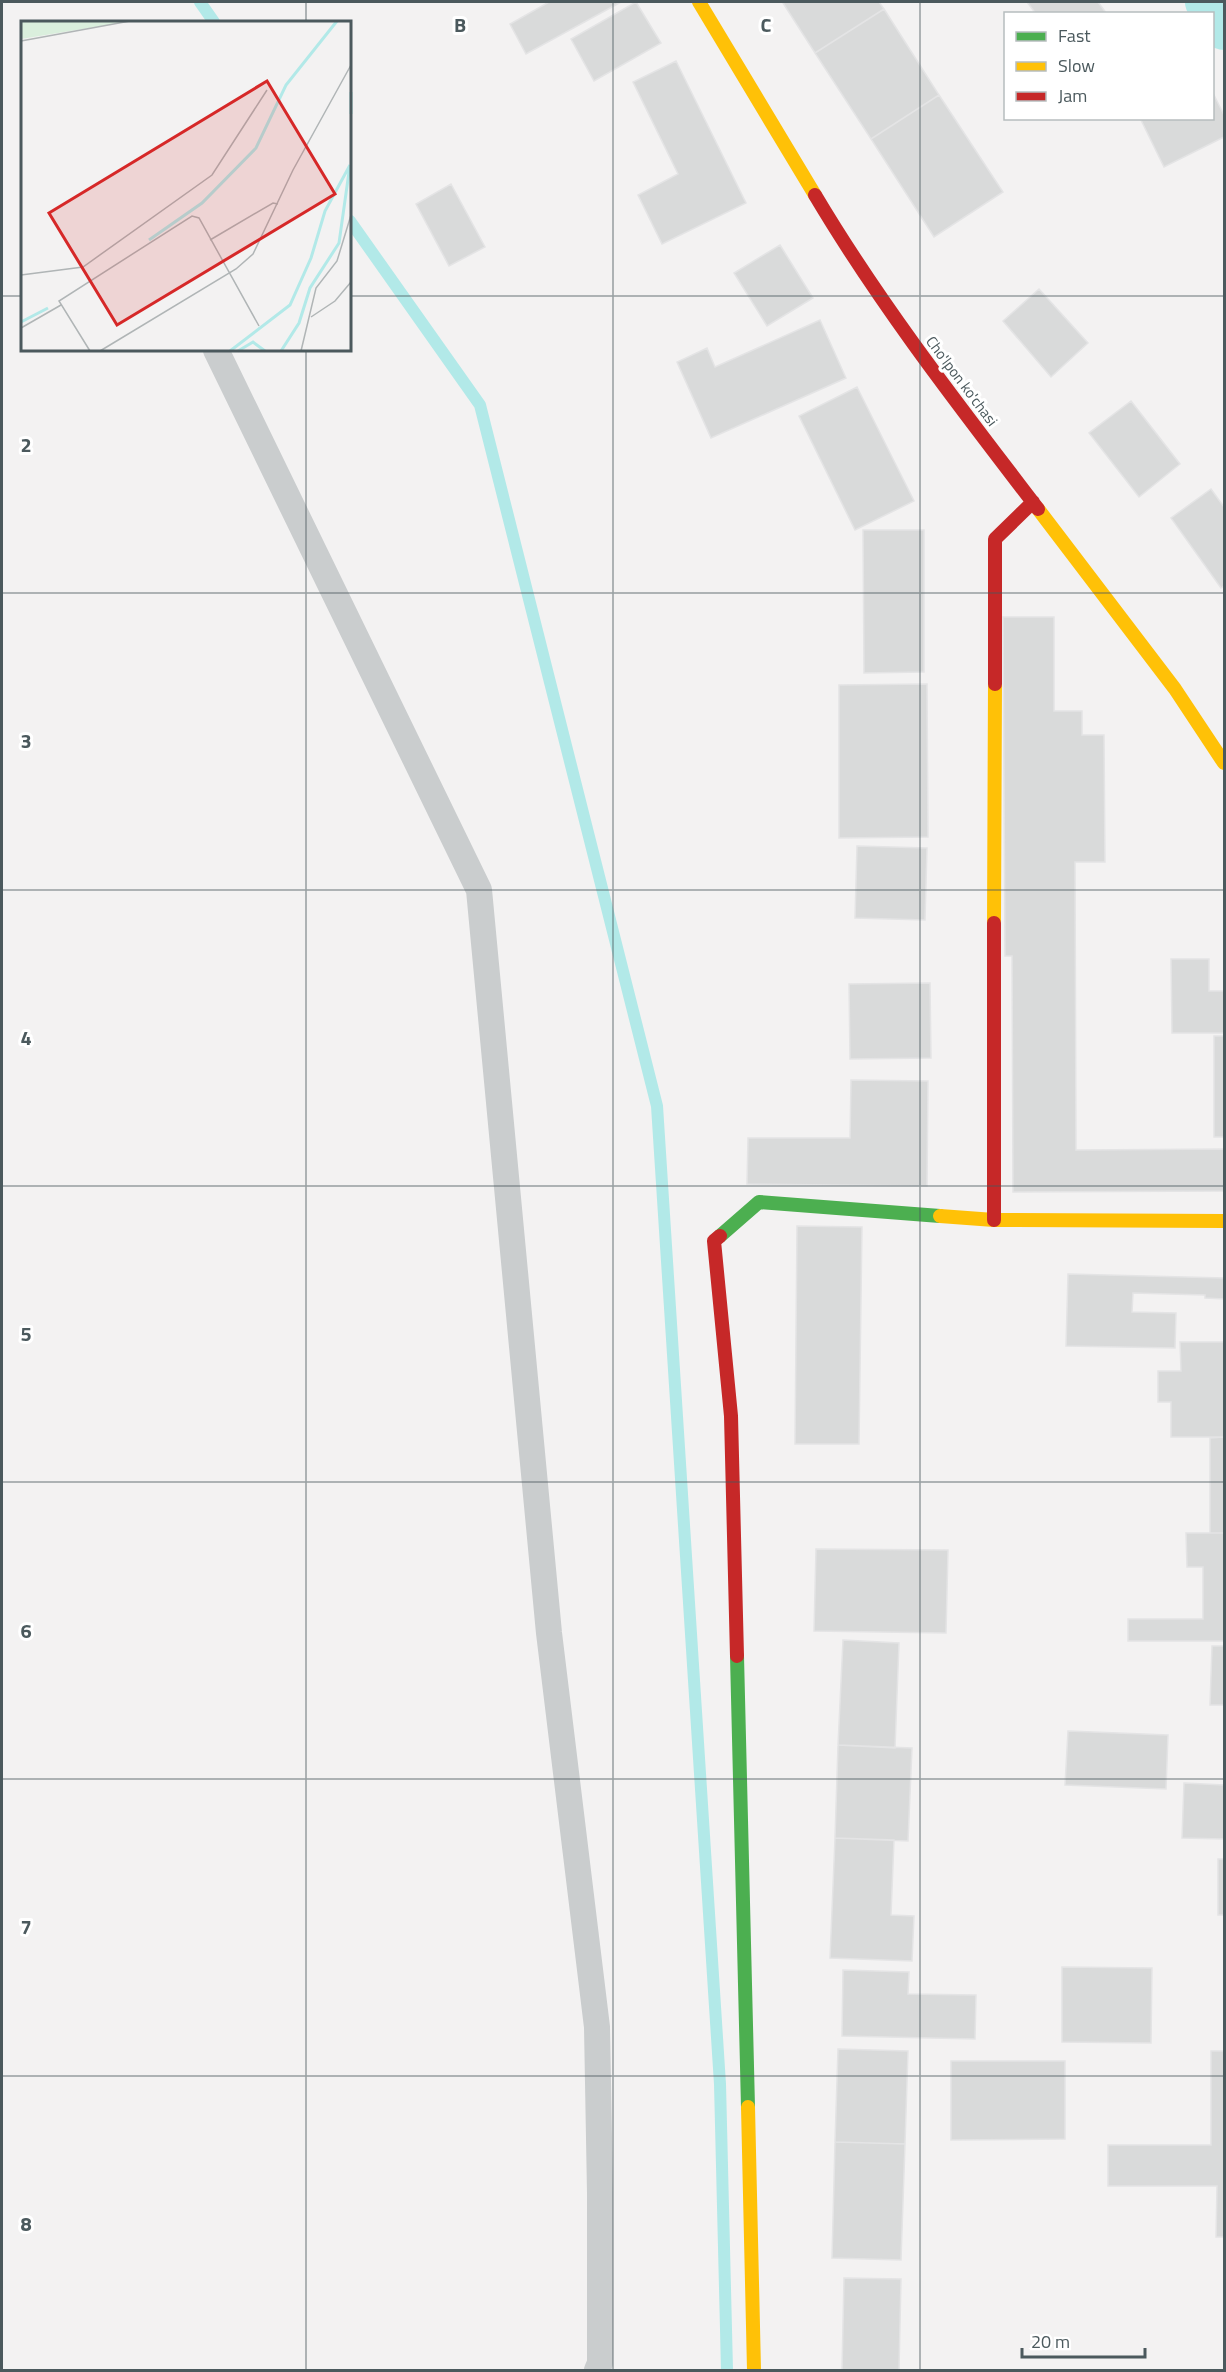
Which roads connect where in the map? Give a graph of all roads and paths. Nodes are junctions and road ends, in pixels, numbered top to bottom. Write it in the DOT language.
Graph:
graph roads {
  1 [pos="699,2"];
  2 [pos="216,351"];
  3 [pos="1033,502"];
  4 [pos="1224,763"];
  5 [pos="994,1220"];
  6 [pos="1224,1221"];
  7 [pos="597,2370"];
  8 [pos="754,2370"];
  1 -- 3 [label="street, Cho'lpon ko'chasi"];
  2 -- 7 [label="lane"];
  3 -- 4 [label="street, Cho'lpon ko'chasi"];
  3 -- 5 [label="street"];
  5 -- 6 [label="street"];
  5 -- 8 [label="street"];
}
